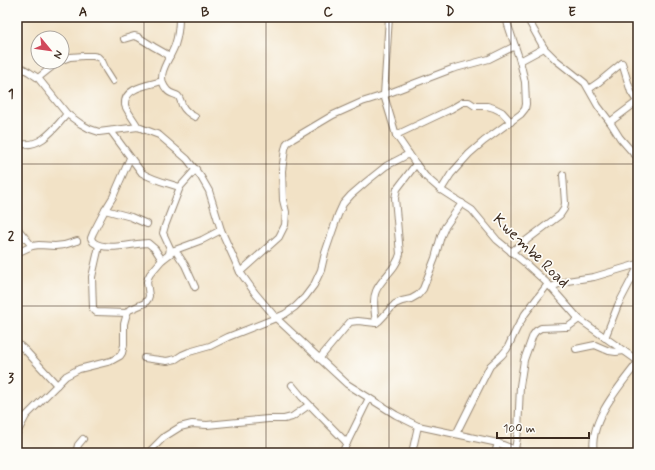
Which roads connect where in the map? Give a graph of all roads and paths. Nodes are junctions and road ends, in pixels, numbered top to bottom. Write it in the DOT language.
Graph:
graph roads {
  1 [pos="180,17"];
  2 [pos="389,17"];
  3 [pos="506,17"];
  4 [pos="530,23"];
  5 [pos="124,39"];
  6 [pos="515,46"];
  7 [pos="544,48"];
  8 [pos="170,56"];
  9 [pos="70,57"];
  10 [pos="520,61"];
  11 [pos="17,65"];
  12 [pos="48,70"];
  13 [pos="38,78"];
  14 [pos="113,81"];
  15 [pos="162,82"];
  16 [pos="589,89"];
  17 [pos="384,95"];
  18 [pos="638,102"];
  19 [pos="68,114"];
  20 [pos="195,117"];
  21 [pos="512,122"];
  22 [pos="610,122"];
  23 [pos="138,127"];
  24 [pos="111,131"];
  25 [pos="396,135"];
  26 [pos="17,143"];
  27 [pos="409,154"];
  28 [pos="638,156"];
  29 [pos="130,158"];
  30 [pos="416,164"];
  31 [pos="196,169"];
  32 [pos="563,175"];
  33 [pos="180,188"];
  34 [pos="441,190"];
  35 [pos="462,203"];
  36 [pos="104,210"];
  37 [pos="147,224"];
  38 [pos="17,228"];
  39 [pos="221,230"];
  40 [pos="77,241"];
  41 [pos="32,246"];
  42 [pos="99,246"];
  43 [pos="172,252"];
  44 [pos="511,252"];
  45 [pos="17,253"];
  46 [pos="162,260"];
  47 [pos="638,266"];
  48 [pos="240,272"];
  49 [pos="549,285"];
  50 [pos="195,287"];
  51 [pos="127,313"];
  52 [pos="276,318"];
  53 [pos="578,319"];
  54 [pos="376,323"];
  55 [pos="605,338"];
  56 [pos="17,343"];
  57 [pos="576,349"];
  58 [pos="624,351"];
  59 [pos="144,358"];
  60 [pos="319,358"];
  61 [pos="638,362"];
  62 [pos="57,384"];
  63 [pos="292,385"];
  64 [pos="369,398"];
  65 [pos="309,404"];
  66 [pos="418,426"];
  67 [pos="17,433"];
  68 [pos="456,434"];
  69 [pos="82,439"];
  70 [pos="347,443"];
  71 [pos="498,443"];
  72 [pos="17,448"];
  73 [pos="515,449"];
  74 [pos="18,453"];
  75 [pos="76,453"];
  76 [pos="148,453"];
  77 [pos="342,453"];
  78 [pos="412,453"];
  79 [pos="495,453"];
  80 [pos="523,453"];
  81 [pos="594,453"];
  1 -- 8 [label="street"];
  2 -- 17 [label="street, Kwembe Road"];
  3 -- 6 [label="street"];
  4 -- 7 [label="street"];
  5 -- 8 [label="street"];
  6 -- 10 [label="street"];
  6 -- 17 [label="street"];
  7 -- 10 [label="street"];
  7 -- 16 [label="street"];
  8 -- 15 [label="street"];
  9 -- 14 [label="street"];
  10 -- 21 [label="street"];
  11 -- 13 [label="street"];
  12 -- 13 [label="street"];
  13 -- 19 [label="street"];
  15 -- 20 [label="street"];
  15 -- 23 [label="street"];
  16 -- 18 [label="street"];
  16 -- 22 [label="street"];
  17 -- 25 [label="street, Kwembe Road"];
  17 -- 48 [label="street"];
  18 -- 22 [label="street"];
  19 -- 24 [label="street"];
  19 -- 26 [label="street"];
  21 -- 25 [label="street"];
  21 -- 34 [label="street"];
  22 -- 28 [label="street"];
  23 -- 24 [label="street"];
  23 -- 31 [label="street"];
  24 -- 29 [label="street"];
  25 -- 27 [label="street, Kwembe Road"];
  27 -- 30 [label="street, Kwembe Road"];
  27 -- 52 [label="street"];
  29 -- 33 [label="street"];
  29 -- 36 [label="street"];
  30 -- 34 [label="street, Kwembe Road"];
  30 -- 54 [label="street"];
  31 -- 33 [label="street"];
  31 -- 39 [label="street"];
  32 -- 44 [label="street"];
  33 -- 43 [label="street"];
  34 -- 35 [label="street, Kwembe Road"];
  35 -- 44 [label="street, Kwembe Road"];
  35 -- 54 [label="street"];
  36 -- 37 [label="street"];
  36 -- 42 [label="street"];
  38 -- 41 [label="street"];
  39 -- 43 [label="street"];
  39 -- 48 [label="street"];
  40 -- 41 [label="street"];
  41 -- 45 [label="street"];
  42 -- 46 [label="street"];
  42 -- 51 [label="street"];
  43 -- 46 [label="street"];
  43 -- 50 [label="street"];
  44 -- 49 [label="street, Kwembe Road"];
  46 -- 51 [label="street"];
  47 -- 49 [label="street"];
  47 -- 55 [label="street"];
  48 -- 52 [label="street"];
  49 -- 53 [label="street, Kwembe Road"];
  49 -- 68 [label="street"];
  51 -- 62 [label="street"];
  52 -- 59 [label="street"];
  52 -- 60 [label="street"];
  53 -- 55 [label="street, Kwembe Road"];
  53 -- 73 [label="street"];
  54 -- 60 [label="street"];
  55 -- 58 [label="street, Kwembe Road"];
  56 -- 62 [label="street"];
  57 -- 58 [label="street"];
  58 -- 61 [label="street, Kwembe Road"];
  60 -- 64 [label="street"];
  61 -- 81 [label="street"];
  62 -- 67 [label="street"];
  63 -- 65 [label="street"];
  64 -- 66 [label="street"];
  64 -- 70 [label="street"];
  65 -- 70 [label="street"];
  65 -- 76 [label="street"];
  66 -- 68 [label="street"];
  66 -- 78 [label="street"];
  68 -- 71 [label="street"];
  69 -- 75 [label="street"];
  70 -- 77 [label="street"];
  71 -- 73 [label="street"];
  71 -- 79 [label="street"];
  72 -- 74 [label="street"];
  73 -- 80 [label="street"];
}
